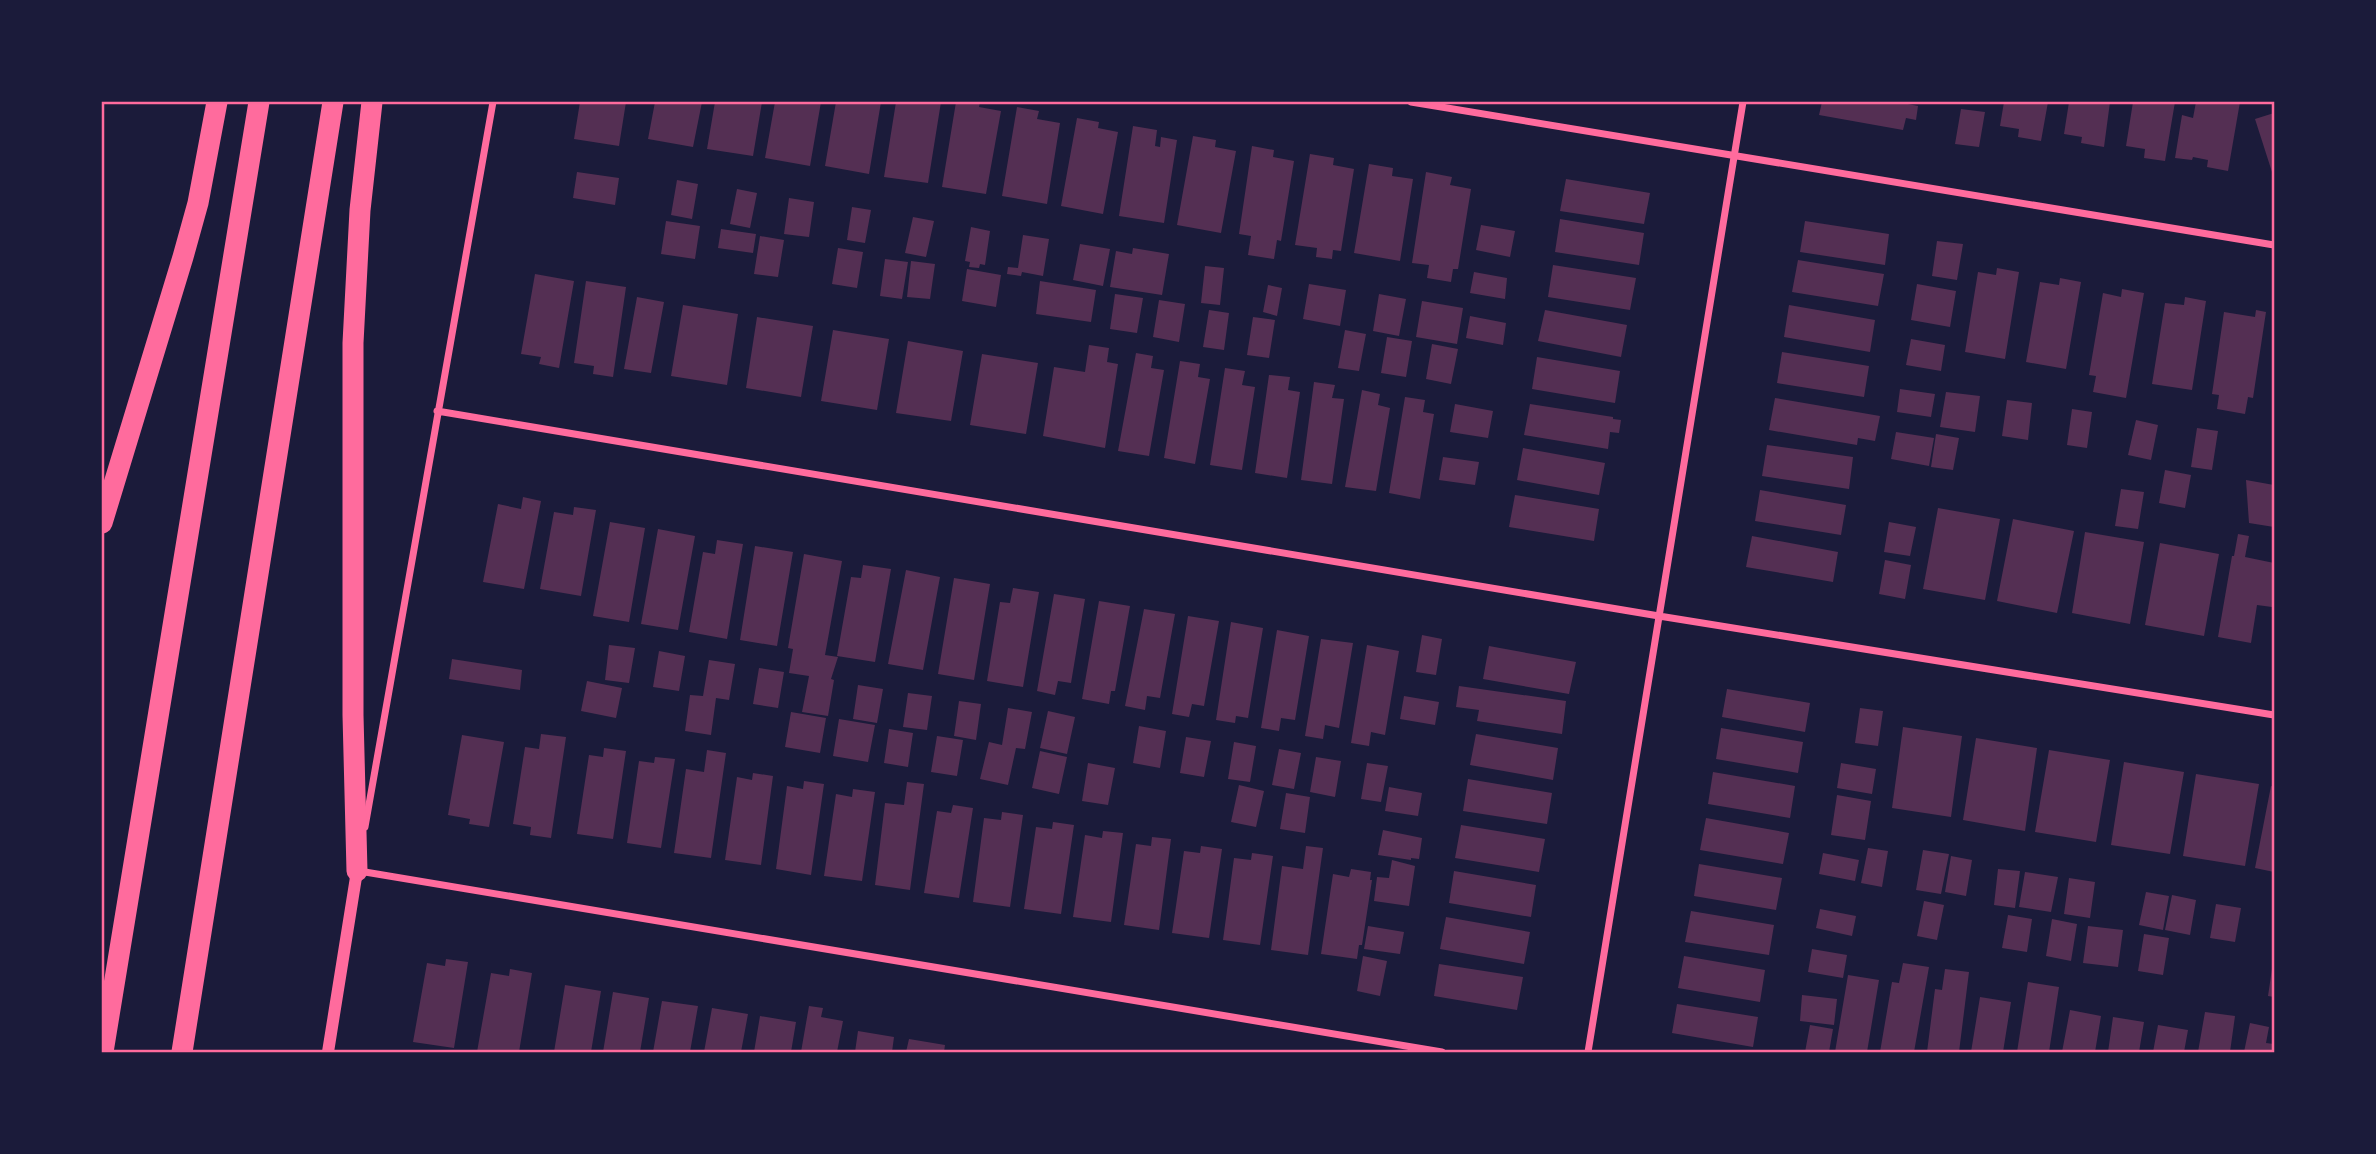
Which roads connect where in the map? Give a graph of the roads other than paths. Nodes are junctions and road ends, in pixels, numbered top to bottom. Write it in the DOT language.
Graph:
graph roads {
  1 [pos="217,102"];
  2 [pos="259,102"];
  3 [pos="333,102"];
  4 [pos="372,102"];
  5 [pos="493,102"];
  6 [pos="1411,102"];
  7 [pos="1743,102"];
  8 [pos="1734,156"];
  9 [pos="2274,245"];
  10 [pos="438,411"];
  11 [pos="102,523"];
  12 [pos="1659,616"];
  13 [pos="2274,715"];
  14 [pos="357,871"];
  15 [pos="103,1052"];
  16 [pos="182,1052"];
  17 [pos="328,1052"];
  18 [pos="1442,1052"];
  19 [pos="1588,1052"];
  1 -- 11 [label="highway"];
  2 -- 15 [label="highway"];
  3 -- 16 [label="highway"];
  4 -- 14 [label="highway"];
  5 -- 10 [label="street"];
  6 -- 8 [label="street"];
  7 -- 8 [label="street"];
  8 -- 9 [label="street"];
  8 -- 12 [label="street"];
  10 -- 12 [label="street"];
  10 -- 14 [label="street"];
  12 -- 13 [label="street"];
  12 -- 19 [label="street"];
  14 -- 17 [label="street"];
  14 -- 18 [label="street"];
}
